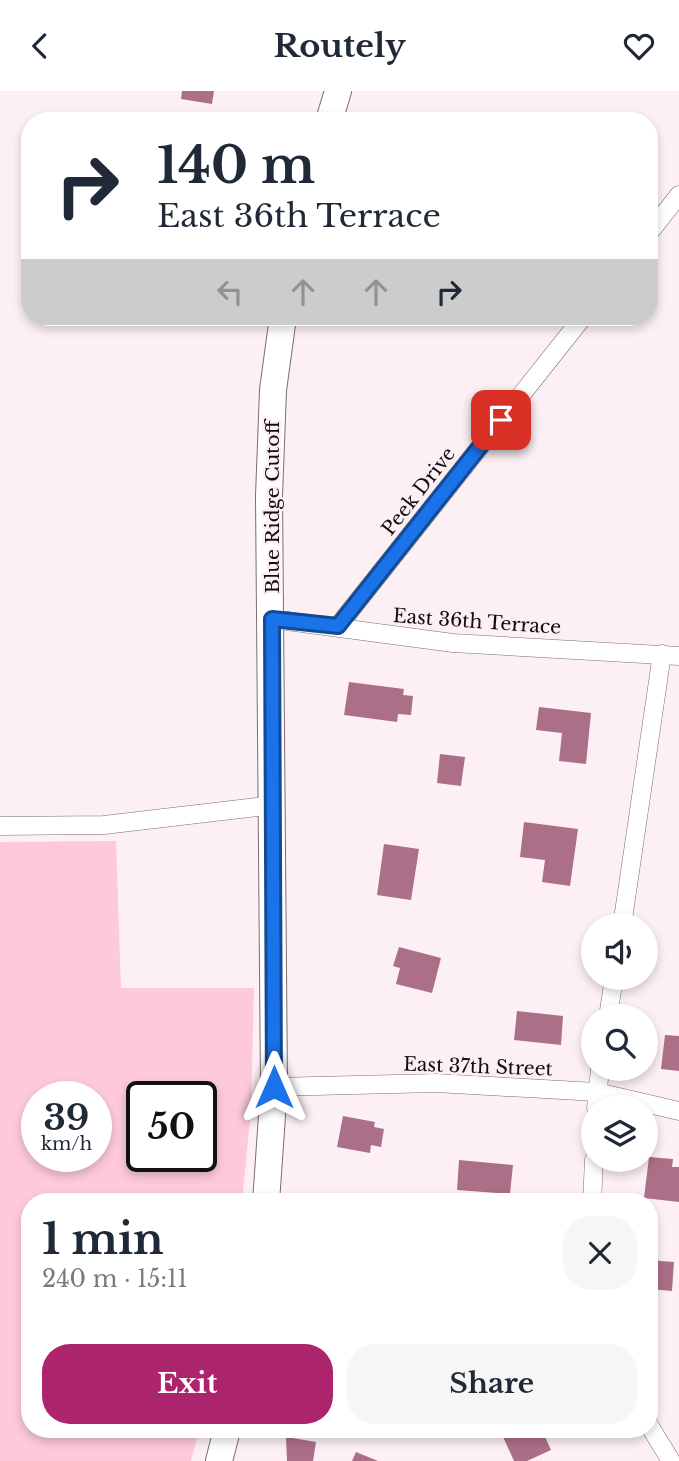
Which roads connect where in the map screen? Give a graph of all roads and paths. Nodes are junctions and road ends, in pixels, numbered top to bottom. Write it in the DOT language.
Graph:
graph roads {
  1 [pos="338,91"];
  2 [pos="332,112"];
  3 [pos="679,195"];
  4 [pos="658,222"];
  5 [pos="282,326"];
  6 [pos="576,326"];
  7 [pos="272,619"];
  8 [pos="338,626"];
  9 [pos="671,655"];
  10 [pos="274,805"];
  11 [pos="0,826"];
  12 [pos="624,913"];
  13 [pos="274,1087"];
  14 [pos="581,1098"];
  15 [pos="658,1108"];
  16 [pos="679,1111"];
  17 [pos="593,1172"];
  18 [pos="267,1193"];
  19 [pos="592,1193"];
  20 [pos="225,1438"];
  21 [pos="657,1438"];
  22 [pos="219,1461"];
  23 [pos="671,1461"];
  1 -- 2 [label="main road"];
  3 -- 4 [label="street"];
  5 -- 7 [label="main road, Blue Ridge Cutoff"];
  6 -- 8 [label="street, Peek Drive"];
  7 -- 8 [label="street, East 36th Terrace"];
  7 -- 10 [label="main road, Blue Ridge Cutoff"];
  8 -- 9 [label="street, East 36th Terrace"];
  9 -- 12 [label="street"];
  10 -- 11 [label="street"];
  10 -- 13 [label="main road, Blue Ridge Cutoff"];
  13 -- 14 [label="street, East 37th Street"];
  13 -- 18 [label="main road, Blue Ridge Cutoff"];
  15 -- 16 [label="street, East 37th Street"];
  17 -- 19 [label="street"];
  20 -- 22 [label="main road"];
  21 -- 23 [label="street"];
}
